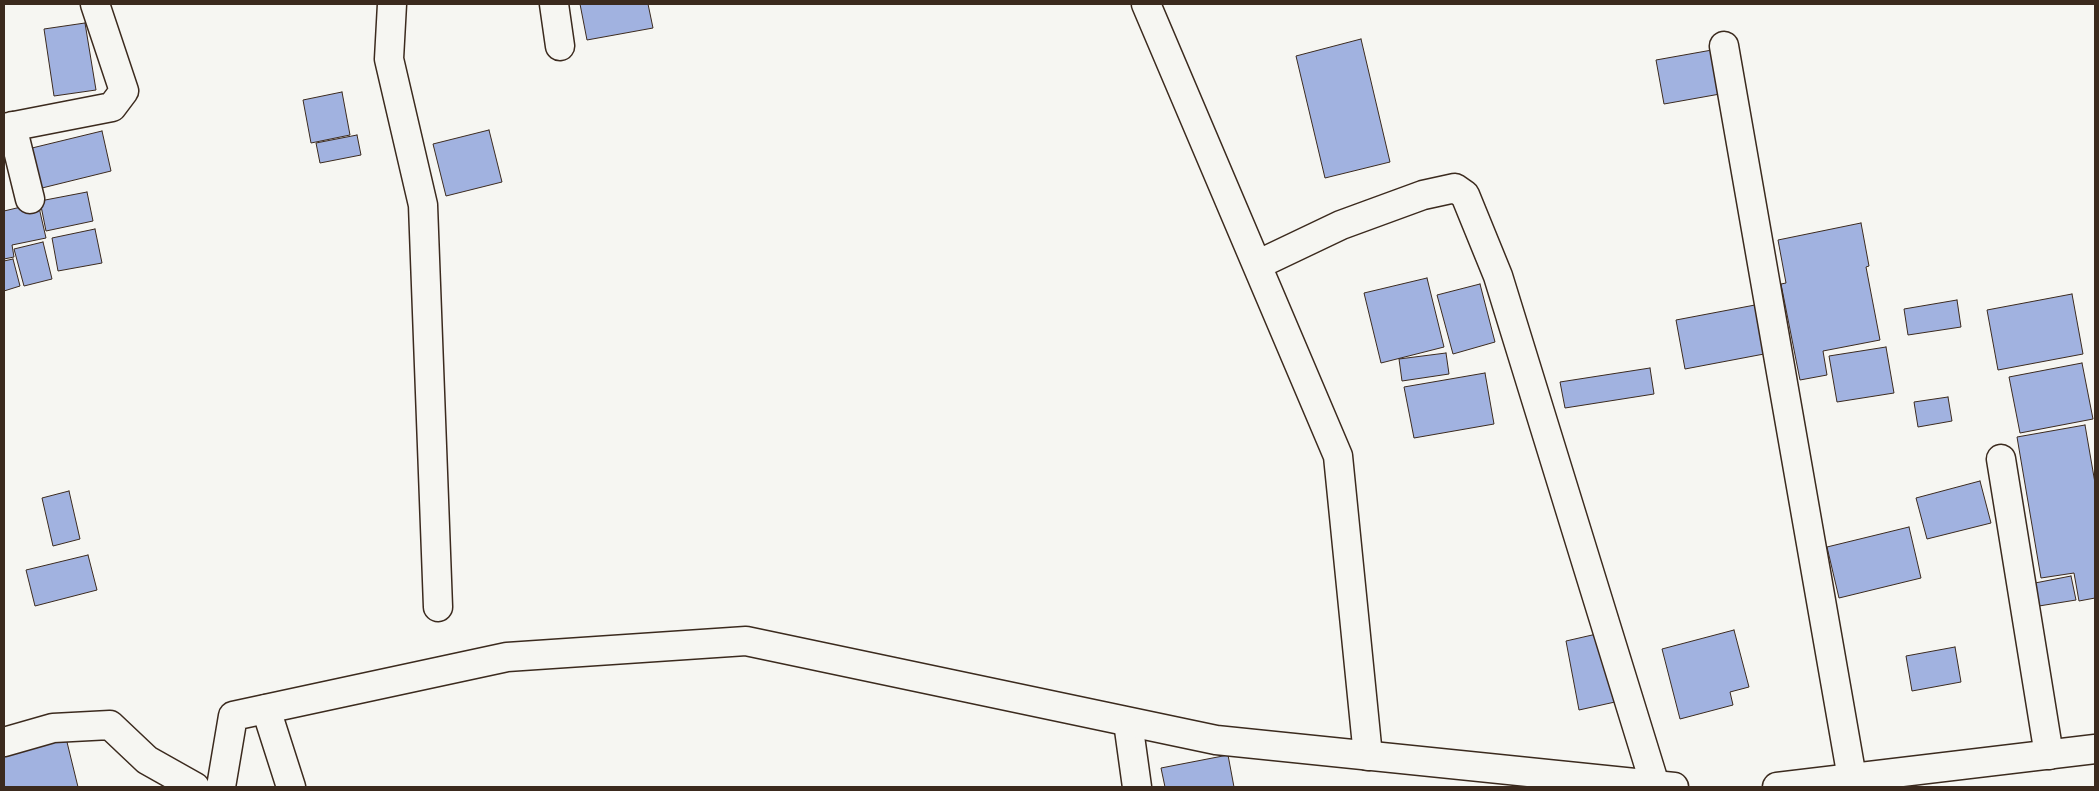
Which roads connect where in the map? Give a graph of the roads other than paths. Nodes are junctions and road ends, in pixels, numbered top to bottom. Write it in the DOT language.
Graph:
graph roads {
  1 [pos="95,4"];
  2 [pos="392,4"];
  3 [pos="554,4"];
  4 [pos="1146,4"];
  5 [pos="560,46"];
  6 [pos="1724,46"];
  7 [pos="8,127"];
  8 [pos="30,199"];
  9 [pos="1257,265"];
  10 [pos="2001,459"];
  11 [pos="438,607"];
  12 [pos="266,709"];
  13 [pos="1128,722"];
  14 [pos="4,742"];
  15 [pos="2095,749"];
  16 [pos="2049,755"];
  17 [pos="1368,756"];
  18 [pos="1852,778"];
  19 [pos="1665,786"];
  20 [pos="195,787"];
  21 [pos="221,787"];
  22 [pos="291,787"];
  23 [pos="1137,787"];
  24 [pos="1777,787"];
  1 -- 7 [label="street"];
  2 -- 11 [label="street"];
  3 -- 5 [label="street"];
  4 -- 9 [label="street"];
  6 -- 18 [label="street"];
  7 -- 8 [label="street"];
  9 -- 17 [label="street"];
  9 -- 19 [label="street"];
  10 -- 16 [label="street"];
  12 -- 13 [label="street"];
  12 -- 21 [label="street"];
  12 -- 22 [label="street"];
  13 -- 17 [label="street"];
  13 -- 23 [label="street"];
  14 -- 20 [label="street"];
  15 -- 16 [label="street"];
  16 -- 18 [label="street"];
  17 -- 19 [label="street"];
  18 -- 24 [label="street"];
}
